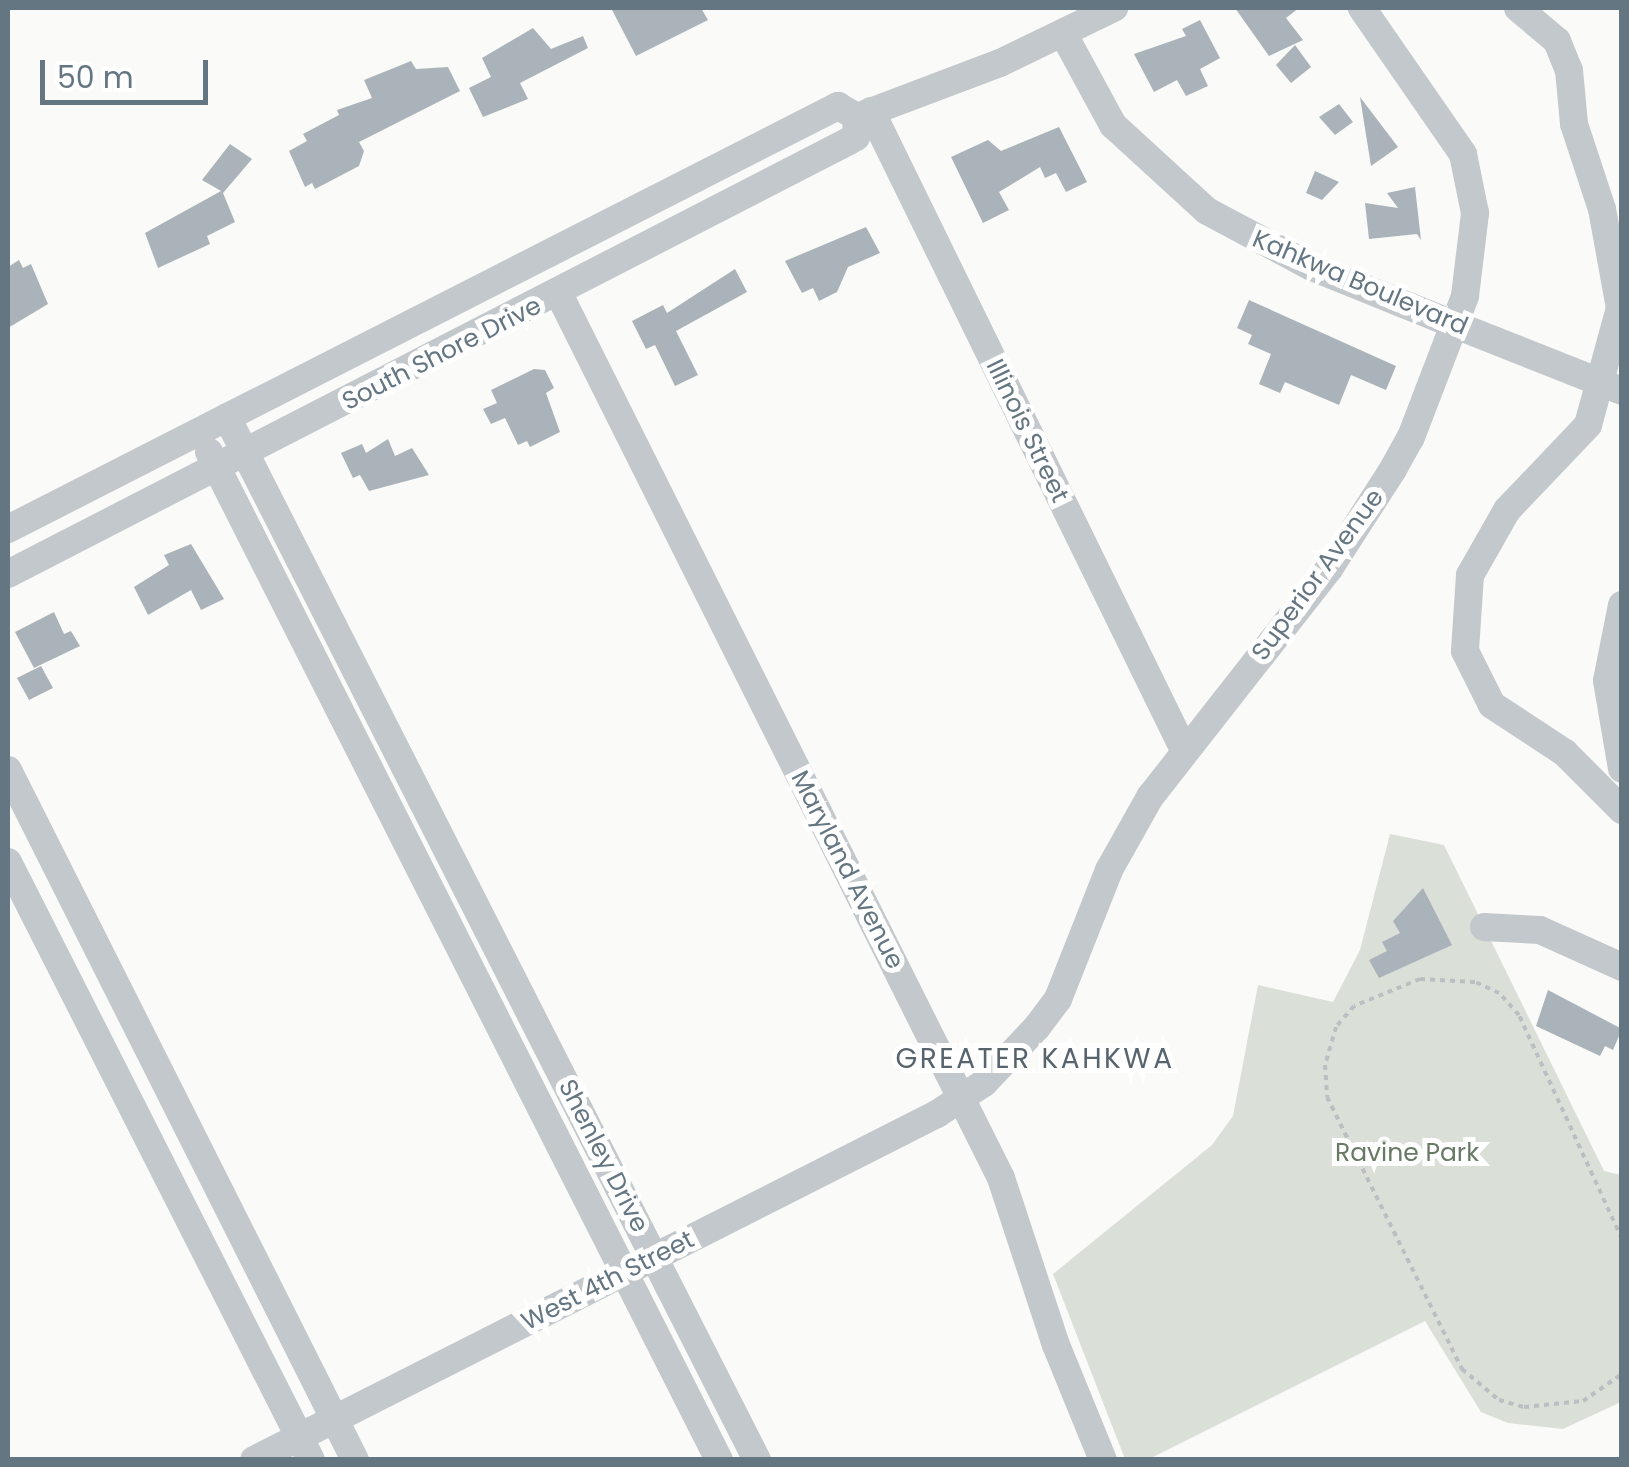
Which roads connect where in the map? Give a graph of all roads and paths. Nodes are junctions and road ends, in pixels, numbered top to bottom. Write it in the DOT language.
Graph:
graph roads {
  1 [pos="1114,8"];
  2 [pos="1362,8"];
  3 [pos="1518,8"];
  4 [pos="1064,33"];
  5 [pos="864,114"];
  6 [pos="558,294"];
  7 [pos="1453,324"];
  8 [pos="1622,391"];
  9 [pos="227,417"];
  10 [pos="200,432"];
  11 [pos="246,454"];
  12 [pos="216,468"];
  13 [pos="8,529"];
  14 [pos="8,574"];
  15 [pos="1622,605"];
  16 [pos="1184,750"];
  17 [pos="1622,769"];
  18 [pos="8,770"];
  19 [pos="1622,810"];
  20 [pos="449,852"];
  21 [pos="8,862"];
  22 [pos="418,867"];
  23 [pos="1484,927"];
  24 [pos="1622,967"];
  25 [pos="130,1012"];
  26 [pos="93,1030"];
  27 [pos="962,1099"];
  28 [pos="1622,1239"];
  29 [pos="655,1257"];
  30 [pos="624,1274"];
  31 [pos="1622,1374"];
  32 [pos="334,1418"];
  33 [pos="305,1448"];
  34 [pos="254,1460"];
  35 [pos="354,1460"];
  36 [pos="718,1460"];
  37 [pos="757,1460"];
  38 [pos="1103,1460"];
  1 -- 4 [label="street, South Shore Drive"];
  2 -- 7 [label="street, Superior Avenue"];
  3 -- 19 [label="street"];
  4 -- 5 [label="street, South Shore Drive"];
  4 -- 7 [label="street, Kahkwa Boulevard"];
  5 -- 6 [label="street, South Shore Drive"];
  5 -- 9 [label="street, South Shore Drive"];
  5 -- 16 [label="street, Illinois Street"];
  6 -- 11 [label="street, South Shore Drive"];
  6 -- 27 [label="street, Maryland Avenue"];
  7 -- 8 [label="street, Kahkwa Boulevard, bridge"];
  7 -- 16 [label="street, Superior Avenue"];
  9 -- 10 [label="street, South Shore Drive"];
  9 -- 11 [label="street, Shenley Drive"];
  10 -- 12 [label="street, Shenley Drive"];
  10 -- 13 [label="street, South Shore Drive"];
  11 -- 12 [label="street, South Shore Drive"];
  11 -- 20 [label="street, Shenley Drive"];
  12 -- 14 [label="street, South Shore Drive"];
  12 -- 22 [label="street, Shenley Drive"];
  15 -- 17 [label="street"];
  16 -- 27 [label="street, Superior Avenue"];
  18 -- 25 [label="street"];
  20 -- 22 [label="street"];
  20 -- 29 [label="street, Shenley Drive"];
  21 -- 26 [label="street"];
  22 -- 30 [label="street, Shenley Drive"];
  23 -- 24 [label="street"];
  25 -- 26 [label="street"];
  25 -- 32 [label="street"];
  26 -- 33 [label="street"];
  27 -- 29 [label="street, West 4th Street"];
  27 -- 38 [label="street, Maryland Avenue"];
  28 -- 31 [label="path"];
  29 -- 30 [label="street, West 4th Street"];
  29 -- 37 [label="street, Shenley Drive"];
  30 -- 32 [label="street, West 4th Street"];
  30 -- 36 [label="street, Shenley Drive"];
  32 -- 33 [label="street, West 4th Street"];
  32 -- 35 [label="street"];
  33 -- 34 [label="street, West 4th Street"];
}
